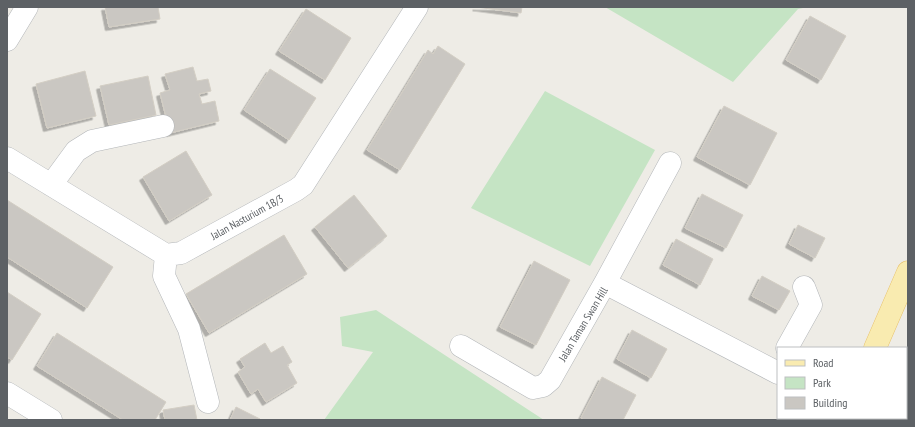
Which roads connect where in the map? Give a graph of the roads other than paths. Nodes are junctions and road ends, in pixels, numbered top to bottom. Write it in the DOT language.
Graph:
graph roads {
  1 [pos="27,7"];
  2 [pos="417,7"];
  3 [pos="7,40"];
  4 [pos="162,126"];
  5 [pos="7,158"];
  6 [pos="670,163"];
  7 [pos="51,185"];
  8 [pos="166,255"];
  9 [pos="908,272"];
  10 [pos="605,283"];
  11 [pos="804,287"];
  12 [pos="462,346"];
  13 [pos="788,347"];
  14 [pos="875,347"];
  15 [pos="777,370"];
  16 [pos="7,392"];
  17 [pos="208,402"];
  18 [pos="51,420"];
  1 -- 3 [label="street"];
  2 -- 8 [label="street, Jalan Nasturium 1B/3"];
  4 -- 7 [label="street"];
  5 -- 7 [label="street"];
  6 -- 10 [label="street"];
  7 -- 8 [label="street"];
  8 -- 17 [label="street"];
  9 -- 14 [label="main road"];
  10 -- 12 [label="street, Jalan Taman Swan Hill"];
  10 -- 15 [label="street, Jalan Taman Swan Hill"];
  11 -- 13 [label="street"];
  16 -- 18 [label="street"];
}
